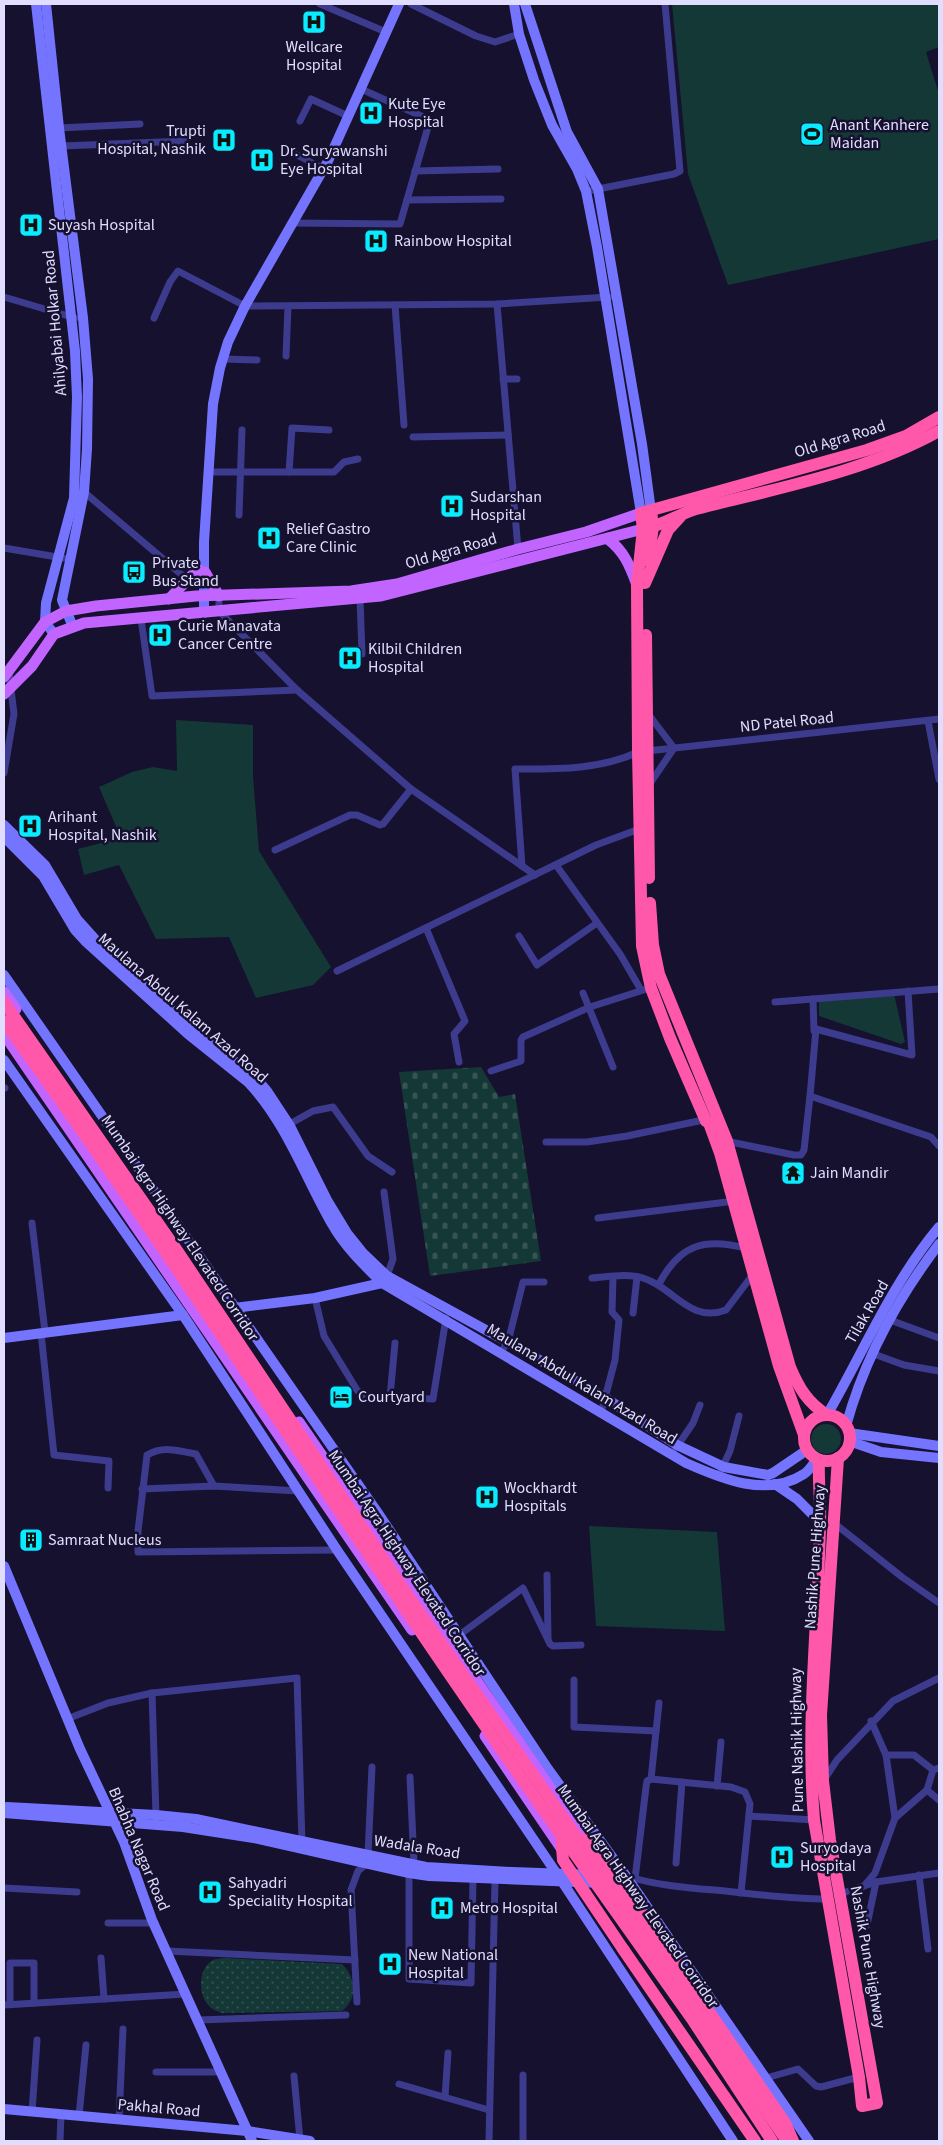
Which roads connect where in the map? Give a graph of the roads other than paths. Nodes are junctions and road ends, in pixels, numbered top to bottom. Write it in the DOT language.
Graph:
graph roads {
  1 [pos="36,4"];
  2 [pos="46,4"];
  3 [pos="320,4"];
  4 [pos="399,4"];
  5 [pos="411,4"];
  6 [pos="514,4"];
  7 [pos="525,4"];
  8 [pos="665,4"];
  9 [pos="386,32"];
  10 [pos="519,34"];
  11 [pos="360,89"];
  12 [pos="348,116"];
  13 [pos="300,121"];
  14 [pos="140,124"];
  15 [pos="59,128"];
  16 [pos="186,141"];
  17 [pos="62,146"];
  18 [pos="295,154"];
  19 [pos="324,168"];
  20 [pos="498,168"];
  21 [pos="415,172"];
  22 [pos="598,189"];
  23 [pos="586,191"];
  24 [pos="500,199"];
  25 [pos="407,200"];
  26 [pos="293,223"];
  27 [pos="616,295"];
  28 [pos="4,297"];
  29 [pos="606,298"];
  30 [pos="497,304"];
  31 [pos="395,305"];
  32 [pos="245,306"];
  33 [pos="288,306"];
  34 [pos="71,318"];
  35 [pos="83,318"];
  36 [pos="154,318"];
  37 [pos="286,356"];
  38 [pos="223,360"];
  39 [pos="257,360"];
  40 [pos="503,379"];
  41 [pos="516,379"];
  42 [pos="504,391"];
  43 [pos="510,399"];
  44 [pos="939,417"];
  45 [pos="404,425"];
  46 [pos="242,430"];
  47 [pos="329,430"];
  48 [pos="939,431"];
  49 [pos="508,435"];
  50 [pos="412,437"];
  51 [pos="358,459"];
  52 [pos="208,472"];
  53 [pos="240,472"];
  54 [pos="289,472"];
  55 [pos="84,492"];
  56 [pos="646,512"];
  57 [pos="686,512"];
  58 [pos="239,515"];
  59 [pos="648,528"];
  60 [pos="608,539"];
  61 [pos="4,548"];
  62 [pos="518,549"];
  63 [pos="64,558"];
  64 [pos="201,571"];
  65 [pos="188,580"];
  66 [pos="641,584"];
  67 [pos="200,596"];
  68 [pos="219,596"];
  69 [pos="360,598"];
  70 [pos="169,599"];
  71 [pos="66,611"];
  72 [pos="219,611"];
  73 [pos="200,613"];
  74 [pos="140,619"];
  75 [pos="45,622"];
  76 [pos="79,625"];
  77 [pos="54,634"];
  78 [pos="362,654"];
  79 [pos="6,675"];
  80 [pos="297,690"];
  81 [pos="8,691"];
  82 [pos="648,714"];
  83 [pos="939,719"];
  84 [pos="928,721"];
  85 [pos="674,748"];
  86 [pos="643,752"];
  87 [pos="4,773"];
  88 [pos="939,779"];
  89 [pos="649,786"];
  90 [pos="411,789"];
  91 [pos="4,825"];
  92 [pos="645,827"];
  93 [pos="4,837"];
  94 [pos="275,850"];
  95 [pos="556,865"];
  96 [pos="522,866"];
  97 [pos="535,875"];
  98 [pos="597,923"];
  99 [pos="426,928"];
  100 [pos="519,936"];
  101 [pos="100,950"];
  102 [pos="337,971"];
  103 [pos="4,975"];
  104 [pos="652,987"];
  105 [pos="939,989"];
  106 [pos="4,992"];
  107 [pos="908,992"];
  108 [pos="583,993"];
  109 [pos="813,999"];
  110 [pos="4,1002"];
  111 [pos="775,1002"];
  112 [pos="590,1008"];
  113 [pos="4,1020"];
  114 [pos="814,1031"];
  115 [pos="4,1034"];
  116 [pos="4,1060"];
  117 [pos="459,1062"];
  118 [pos="613,1067"];
  119 [pos="491,1071"];
  120 [pos="810,1096"];
  121 [pos="717,1114"];
  122 [pos="706,1121"];
  123 [pos="285,1127"];
  124 [pos="722,1141"];
  125 [pos="546,1142"];
  126 [pos="939,1146"];
  127 [pos="392,1172"];
  128 [pos="384,1192"];
  129 [pos="735,1201"];
  130 [pos="598,1218"];
  131 [pos="32,1224"];
  132 [pos="939,1227"];
  133 [pos="939,1244"];
  134 [pos="748,1250"];
  135 [pos="754,1273"];
  136 [pos="613,1277"];
  137 [pos="637,1277"];
  138 [pos="592,1278"];
  139 [pos="384,1280"];
  140 [pos="544,1282"];
  141 [pos="658,1284"];
  142 [pos="315,1298"];
  143 [pos="234,1308"];
  144 [pos="633,1313"];
  145 [pos="184,1315"];
  146 [pos="448,1315"];
  147 [pos="890,1320"];
  148 [pos="43,1333"];
  149 [pos="4,1338"];
  150 [pos="939,1338"];
  151 [pos="508,1342"];
  152 [pos="395,1343"];
  153 [pos="500,1353"];
  154 [pos="871,1353"];
  155 [pos="939,1371"];
  156 [pos="390,1397"];
  157 [pos="604,1398"];
  158 [pos="700,1405"];
  159 [pos="601,1413"];
  160 [pos="826,1415"];
  161 [pos="739,1416"];
  162 [pos="848,1434"];
  163 [pos="804,1435"];
  164 [pos="677,1445"];
  165 [pos="939,1446"];
  166 [pos="807,1450"];
  167 [pos="672,1455"];
  168 [pos="838,1458"];
  169 [pos="939,1458"];
  170 [pos="818,1460"];
  171 [pos="724,1467"];
  172 [pos="717,1477"];
  173 [pos="775,1484"];
  174 [pos="214,1486"];
  175 [pos="108,1488"];
  176 [pos="142,1489"];
  177 [pos="298,1491"];
  178 [pos="827,1523"];
  179 [pos="337,1550"];
  180 [pos="4,1566"];
  181 [pos="547,1575"];
  182 [pos="939,1603"];
  183 [pos="458,1636"];
  184 [pos="548,1640"];
  185 [pos="581,1646"];
  186 [pos="939,1678"];
  187 [pos="574,1680"];
  188 [pos="152,1693"];
  189 [pos="659,1703"];
  190 [pos="67,1719"];
  191 [pos="871,1722"];
  192 [pos="656,1731"];
  193 [pos="721,1742"];
  194 [pos="886,1755"];
  195 [pos="372,1767"];
  196 [pos="936,1769"];
  197 [pos="410,1777"];
  198 [pos="651,1779"];
  199 [pos="823,1781"];
  200 [pos="682,1782"];
  201 [pos="717,1786"];
  202 [pos="927,1790"];
  203 [pos="939,1800"];
  204 [pos="4,1807"];
  205 [pos="4,1813"];
  206 [pos="156,1815"];
  207 [pos="111,1816"];
  208 [pos="749,1816"];
  209 [pos="895,1818"];
  210 [pos="814,1820"];
  211 [pos="565,1830"];
  212 [pos="302,1844"];
  213 [pos="367,1859"];
  214 [pos="414,1863"];
  215 [pos="676,1864"];
  216 [pos="409,1873"];
  217 [pos="939,1873"];
  218 [pos="556,1874"];
  219 [pos="919,1875"];
  220 [pos="473,1879"];
  221 [pos="582,1879"];
  222 [pos="613,1879"];
  223 [pos="495,1880"];
  224 [pos="631,1880"];
  225 [pos="876,1882"];
  226 [pos="563,1883"];
  227 [pos="864,1886"];
  228 [pos="4,1888"];
  229 [pos="77,1892"];
  230 [pos="741,1893"];
  231 [pos="840,1894"];
  232 [pos="828,1899"];
  233 [pos="108,1923"];
  234 [pos="154,1923"];
  235 [pos="867,1925"];
  236 [pos="928,1949"];
  237 [pos="167,1951"];
  238 [pos="100,1958"];
  239 [pos="354,1960"];
  240 [pos="186,1994"];
  241 [pos="104,1999"];
  242 [pos="356,2002"];
  243 [pos="34,2003"];
  244 [pos="7,2004"];
  245 [pos="346,2015"];
  246 [pos="198,2020"];
  247 [pos="123,2029"];
  248 [pos="37,2040"];
  249 [pos="86,2045"];
  250 [pos="448,2053"];
  251 [pos="156,2072"];
  252 [pos="221,2072"];
  253 [pos="523,2074"];
  254 [pos="294,2076"];
  255 [pos="859,2077"];
  256 [pos="766,2078"];
  257 [pos="399,2084"];
  258 [pos="445,2097"];
  259 [pos="862,2106"];
  260 [pos="4,2110"];
  261 [pos="490,2110"];
  262 [pos="32,2112"];
  263 [pos="61,2114"];
  264 [pos="78,2116"];
  265 [pos="119,2119"];
  266 [pos="247,2131"];
  267 [pos="305,2140"];
  268 [pos="60,2141"];
  269 [pos="252,2141"];
  270 [pos="489,2141"];
  271 [pos="523,2141"];
  272 [pos="734,2141"];
  273 [pos="755,2141"];
  274 [pos="762,2141"];
  275 [pos="772,2141"];
  276 [pos="787,2141"];
  277 [pos="793,2141"];
  278 [pos="809,2141"];
  1 -- 34 [label="street, Ahilyabai Holkar Road"];
  2 -- 15 [label="street, Ahilyabai Holkar Road"];
  3 -- 9 [label="street"];
  4 -- 9 [label="street"];
  5 -- 10 [label="street"];
  6 -- 10 [label="street"];
  7 -- 22 [label="street"];
  8 -- 22 [label="street"];
  9 -- 11 [label="street"];
  10 -- 23 [label="street"];
  11 -- 12 [label="street"];
  11 -- 21 [label="street"];
  12 -- 13 [label="street"];
  12 -- 19 [label="street"];
  14 -- 15 [label="street"];
  15 -- 17 [label="street, Ahilyabai Holkar Road"];
  16 -- 17 [label="street"];
  17 -- 35 [label="street, Ahilyabai Holkar Road"];
  18 -- 19 [label="street"];
  19 -- 26 [label="street"];
  20 -- 21 [label="street"];
  21 -- 25 [label="street"];
  22 -- 23 [label="street"];
  22 -- 27 [label="street"];
  23 -- 29 [label="street"];
  24 -- 25 [label="street"];
  25 -- 26 [label="street"];
  26 -- 32 [label="street"];
  27 -- 29 [label="street"];
  27 -- 56 [label="street"];
  28 -- 34 [label="street"];
  29 -- 30 [label="street"];
  29 -- 56 [label="street"];
  30 -- 31 [label="street"];
  30 -- 40 [label="street"];
  31 -- 33 [label="street"];
  31 -- 45 [label="street"];
  32 -- 33 [label="street"];
  32 -- 36 [label="street"];
  32 -- 38 [label="street"];
  33 -- 37 [label="street"];
  34 -- 35 [label="street"];
  34 -- 63 [label="street, Ahilyabai Holkar Road"];
  35 -- 55 [label="street, Ahilyabai Holkar Road"];
  38 -- 39 [label="street"];
  38 -- 52 [label="street"];
  40 -- 41 [label="street"];
  40 -- 42 [label="street"];
  42 -- 43 [label="street"];
  42 -- 49 [label="street"];
  44 -- 56 [label="highway, Old Agra Road"];
  46 -- 53 [label="street"];
  47 -- 54 [label="street"];
  48 -- 57 [label="highway, Old Agra Road"];
  49 -- 50 [label="street"];
  49 -- 62 [label="street"];
  51 -- 54 [label="street"];
  52 -- 53 [label="street"];
  52 -- 64 [label="street"];
  53 -- 54 [label="street"];
  53 -- 58 [label="street"];
  55 -- 63 [label="street, Ahilyabai Holkar Road"];
  55 -- 65 [label="street"];
  56 -- 59 [label="highway"];
  56 -- 62 [label="main road, Old Agra Road"];
  57 -- 59 [label="highway, Old Agra Road"];
  57 -- 66 [label="highway"];
  59 -- 60 [label="main road, Old Agra Road"];
  59 -- 66 [label="highway"];
  60 -- 66 [label="main road"];
  60 -- 69 [label="main road, Old Agra Road"];
  61 -- 63 [label="street"];
  62 -- 68 [label="main road, Old Agra Road"];
  63 -- 71 [label="street, Ahilyabai Holkar Road"];
  63 -- 75 [label="street, Ahilyabai Holkar Road"];
  64 -- 65 [label="main road"];
  64 -- 67 [label="street"];
  64 -- 68 [label="main road"];
  65 -- 70 [label="main road"];
  66 -- 82 [label="highway"];
  66 -- 86 [label="highway"];
  67 -- 68 [label="main road, Old Agra Road"];
  67 -- 70 [label="main road, Old Agra Road"];
  67 -- 73 [label="street"];
  68 -- 72 [label="street"];
  69 -- 72 [label="main road, Old Agra Road"];
  69 -- 78 [label="street"];
  70 -- 71 [label="main road, Old Agra Road"];
  71 -- 75 [label="main road, Old Agra Road"];
  71 -- 76 [label="street, Ahilyabai Holkar Road"];
  72 -- 73 [label="main road, Old Agra Road"];
  72 -- 80 [label="street"];
  73 -- 74 [label="main road, Old Agra Road"];
  74 -- 76 [label="main road, Old Agra Road"];
  74 -- 80 [label="street"];
  75 -- 77 [label="street"];
  75 -- 79 [label="main road"];
  76 -- 77 [label="main road, Old Agra Road"];
  77 -- 81 [label="main road"];
  79 -- 81 [label="street"];
  80 -- 90 [label="street"];
  81 -- 87 [label="street"];
  82 -- 85 [label="street"];
  82 -- 86 [label="highway"];
  83 -- 84 [label="street, ND Patel Road"];
  84 -- 85 [label="street, ND Patel Road"];
  84 -- 88 [label="street"];
  85 -- 86 [label="street, ND Patel Road"];
  85 -- 89 [label="street"];
  86 -- 89 [label="highway"];
  86 -- 92 [label="highway"];
  86 -- 96 [label="street, ND Patel Road"];
  89 -- 92 [label="highway"];
  90 -- 94 [label="street"];
  90 -- 96 [label="street"];
  91 -- 101 [label="street"];
  92 -- 95 [label="street"];
  92 -- 104 [label="highway"];
  93 -- 101 [label="street, Maulana Abdul Kalam Azad Road"];
  95 -- 97 [label="street"];
  95 -- 98 [label="street"];
  96 -- 97 [label="street"];
  97 -- 99 [label="street"];
  98 -- 100 [label="street"];
  98 -- 104 [label="street"];
  99 -- 102 [label="street"];
  99 -- 117 [label="street"];
  101 -- 123 [label="street, Maulana Abdul Kalam Azad Road"];
  103 -- 143 [label="street"];
  104 -- 112 [label="street"];
  104 -- 121 [label="highway"];
  104 -- 122 [label="highway"];
  105 -- 107 [label="street"];
  106 -- 222 [label="main road"];
  107 -- 109 [label="street"];
  107 -- 114 [label="street"];
  108 -- 112 [label="street"];
  109 -- 111 [label="street"];
  109 -- 114 [label="street"];
  110 -- 211 [label="highway, Mumbai Agra Highway Elevated Corridor"];
  112 -- 118 [label="street"];
  112 -- 119 [label="street"];
  113 -- 211 [label="highway, Mumbai Agra Highway Elevated Corridor"];
  114 -- 120 [label="street"];
  115 -- 221 [label="main road"];
  116 -- 145 [label="street"];
  120 -- 124 [label="street"];
  120 -- 126 [label="street"];
  121 -- 122 [label="street"];
  121 -- 124 [label="highway"];
  122 -- 124 [label="highway"];
  122 -- 125 [label="street"];
  123 -- 127 [label="street"];
  123 -- 139 [label="street, Maulana Abdul Kalam Azad Road"];
  124 -- 129 [label="highway"];
  124 -- 160 [label="highway"];
  128 -- 139 [label="street"];
  129 -- 130 [label="street"];
  129 -- 134 [label="highway"];
  131 -- 148 [label="street"];
  132 -- 160 [label="street, Tilak Road"];
  133 -- 147 [label="street, Tilak Road"];
  134 -- 135 [label="highway"];
  134 -- 141 [label="street"];
  135 -- 141 [label="street"];
  135 -- 163 [label="highway"];
  136 -- 137 [label="street"];
  136 -- 138 [label="street"];
  136 -- 157 [label="street"];
  137 -- 141 [label="street"];
  137 -- 144 [label="street"];
  139 -- 142 [label="street"];
  139 -- 146 [label="street, Maulana Abdul Kalam Azad Road"];
  140 -- 151 [label="street"];
  142 -- 143 [label="street"];
  142 -- 156 [label="street"];
  143 -- 183 [label="street"];
  145 -- 148 [label="street"];
  145 -- 177 [label="street"];
  146 -- 151 [label="street"];
  146 -- 153 [label="street, Maulana Abdul Kalam Azad Road"];
  146 -- 156 [label="street"];
  147 -- 150 [label="street"];
  147 -- 154 [label="street, Tilak Road"];
  148 -- 149 [label="street"];
  148 -- 175 [label="street"];
  151 -- 153 [label="street"];
  151 -- 157 [label="street"];
  152 -- 156 [label="street"];
  153 -- 159 [label="street, Maulana Abdul Kalam Azad Road"];
  154 -- 155 [label="street"];
  154 -- 162 [label="street, Tilak Road"];
  157 -- 159 [label="street"];
  157 -- 164 [label="street"];
  158 -- 164 [label="street"];
  159 -- 167 [label="street, Maulana Abdul Kalam Azad Road"];
  160 -- 162 [label="highway"];
  160 -- 163 [label="highway"];
  161 -- 171 [label="street"];
  162 -- 165 [label="street"];
  162 -- 168 [label="highway"];
  162 -- 169 [label="street"];
  163 -- 166 [label="highway"];
  164 -- 167 [label="street"];
  164 -- 171 [label="street"];
  166 -- 170 [label="highway"];
  166 -- 171 [label="street"];
  167 -- 172 [label="street, Maulana Abdul Kalam Azad Road"];
  168 -- 170 [label="highway"];
  168 -- 178 [label="highway, Nashik Pune Highway"];
  170 -- 173 [label="street, Maulana Abdul Kalam Azad Road"];
  170 -- 178 [label="highway, Pune Nashik Highway"];
  171 -- 172 [label="street"];
  172 -- 173 [label="street, Maulana Abdul Kalam Azad Road"];
  173 -- 178 [label="street"];
  174 -- 176 [label="street"];
  174 -- 176 [label="street"];
  174 -- 177 [label="street"];
  176 -- 179 [label="street"];
  177 -- 179 [label="street"];
  178 -- 182 [label="street"];
  178 -- 199 [label="highway, Nashik Pune Highway"];
  178 -- 210 [label="highway, Pune Nashik Highway"];
  179 -- 218 [label="street"];
  180 -- 190 [label="street, Bhabha Nagar Road"];
  181 -- 184 [label="street"];
  183 -- 184 [label="street"];
  183 -- 224 [label="street"];
  184 -- 185 [label="street"];
  186 -- 191 [label="street"];
  187 -- 192 [label="street"];
  188 -- 190 [label="street"];
  188 -- 206 [label="street"];
  188 -- 212 [label="street"];
  189 -- 192 [label="street"];
  190 -- 207 [label="street, Bhabha Nagar Road"];
  191 -- 194 [label="street"];
  191 -- 199 [label="street"];
  192 -- 198 [label="street"];
  193 -- 201 [label="street"];
  194 -- 196 [label="street"];
  194 -- 209 [label="street"];
  195 -- 213 [label="street"];
  196 -- 202 [label="street"];
  197 -- 214 [label="street"];
  198 -- 200 [label="street"];
  198 -- 224 [label="street"];
  199 -- 231 [label="highway, Nashik Pune Highway"];
  200 -- 201 [label="street"];
  200 -- 215 [label="street"];
  201 -- 208 [label="street"];
  202 -- 203 [label="street"];
  202 -- 209 [label="street"];
  204 -- 207 [label="street, Wadala Road"];
  205 -- 207 [label="street, Wadala Road"];
  206 -- 207 [label="street, Wadala Road"];
  206 -- 212 [label="street, Wadala Road"];
  207 -- 212 [label="street, Wadala Road"];
  207 -- 234 [label="street, Bhabha Nagar Road"];
  208 -- 210 [label="street"];
  208 -- 230 [label="street"];
  209 -- 227 [label="street"];
  210 -- 232 [label="highway, Pune Nashik Highway"];
  211 -- 273 [label="highway, bridge"];
  211 -- 275 [label="highway, Mumbai Agra Highway Elevated Corridor, bridge"];
  211 -- 276 [label="highway, Mumbai Agra Highway Elevated Corridor, bridge"];
  211 -- 277 [label="highway, bridge"];
  212 -- 213 [label="street, Wadala Road"];
  213 -- 214 [label="street, Wadala Road"];
  213 -- 216 [label="street, Wadala Road"];
  213 -- 239 [label="street"];
  214 -- 218 [label="street, Wadala Road"];
  216 -- 220 [label="street, Wadala Road"];
  216 -- 220 [label="street"];
  217 -- 219 [label="street"];
  218 -- 221 [label="street, Wadala Road"];
  218 -- 226 [label="street"];
  219 -- 225 [label="street"];
  219 -- 236 [label="street"];
  220 -- 223 [label="street, Wadala Road"];
  221 -- 222 [label="street"];
  221 -- 226 [label="street, Wadala Road"];
  221 -- 274 [label="main road"];
  222 -- 224 [label="street"];
  222 -- 277 [label="main road"];
  223 -- 226 [label="street, Wadala Road"];
  223 -- 261 [label="street"];
  224 -- 230 [label="street"];
  224 -- 256 [label="street"];
  225 -- 227 [label="street"];
  225 -- 235 [label="street"];
  226 -- 272 [label="street"];
  227 -- 231 [label="street"];
  228 -- 229 [label="street"];
  230 -- 232 [label="street"];
  231 -- 259 [label="highway, Nashik Pune Highway"];
  232 -- 255 [label="highway, Pune Nashik Highway"];
  233 -- 234 [label="street"];
  234 -- 237 [label="street, Bhabha Nagar Road"];
  237 -- 239 [label="street"];
  237 -- 240 [label="street, Bhabha Nagar Road"];
  238 -- 241 [label="street"];
  239 -- 242 [label="street"];
  240 -- 241 [label="street"];
  240 -- 246 [label="street, Bhabha Nagar Road"];
  241 -- 243 [label="street"];
  243 -- 244 [label="street"];
  243 -- 244 [label="street"];
  245 -- 246 [label="street"];
  246 -- 252 [label="street, Bhabha Nagar Road"];
  247 -- 265 [label="street"];
  248 -- 262 [label="street"];
  249 -- 264 [label="street"];
  250 -- 258 [label="street"];
  251 -- 252 [label="street"];
  252 -- 266 [label="street, Bhabha Nagar Road"];
  253 -- 271 [label="street"];
  254 -- 267 [label="street"];
  255 -- 256 [label="street"];
  255 -- 259 [label="highway, Pune Nashik Highway"];
  256 -- 278 [label="street"];
  257 -- 258 [label="street"];
  258 -- 261 [label="street"];
  260 -- 262 [label="street, Pakhal Road"];
  261 -- 270 [label="street"];
  262 -- 263 [label="street, Pakhal Road"];
  263 -- 264 [label="street, Pakhal Road"];
  263 -- 268 [label="street"];
  264 -- 265 [label="street, Pakhal Road"];
  265 -- 266 [label="street, Pakhal Road"];
  266 -- 267 [label="street, Pakhal Road"];
  266 -- 269 [label="street, Bhabha Nagar Road"];
}
